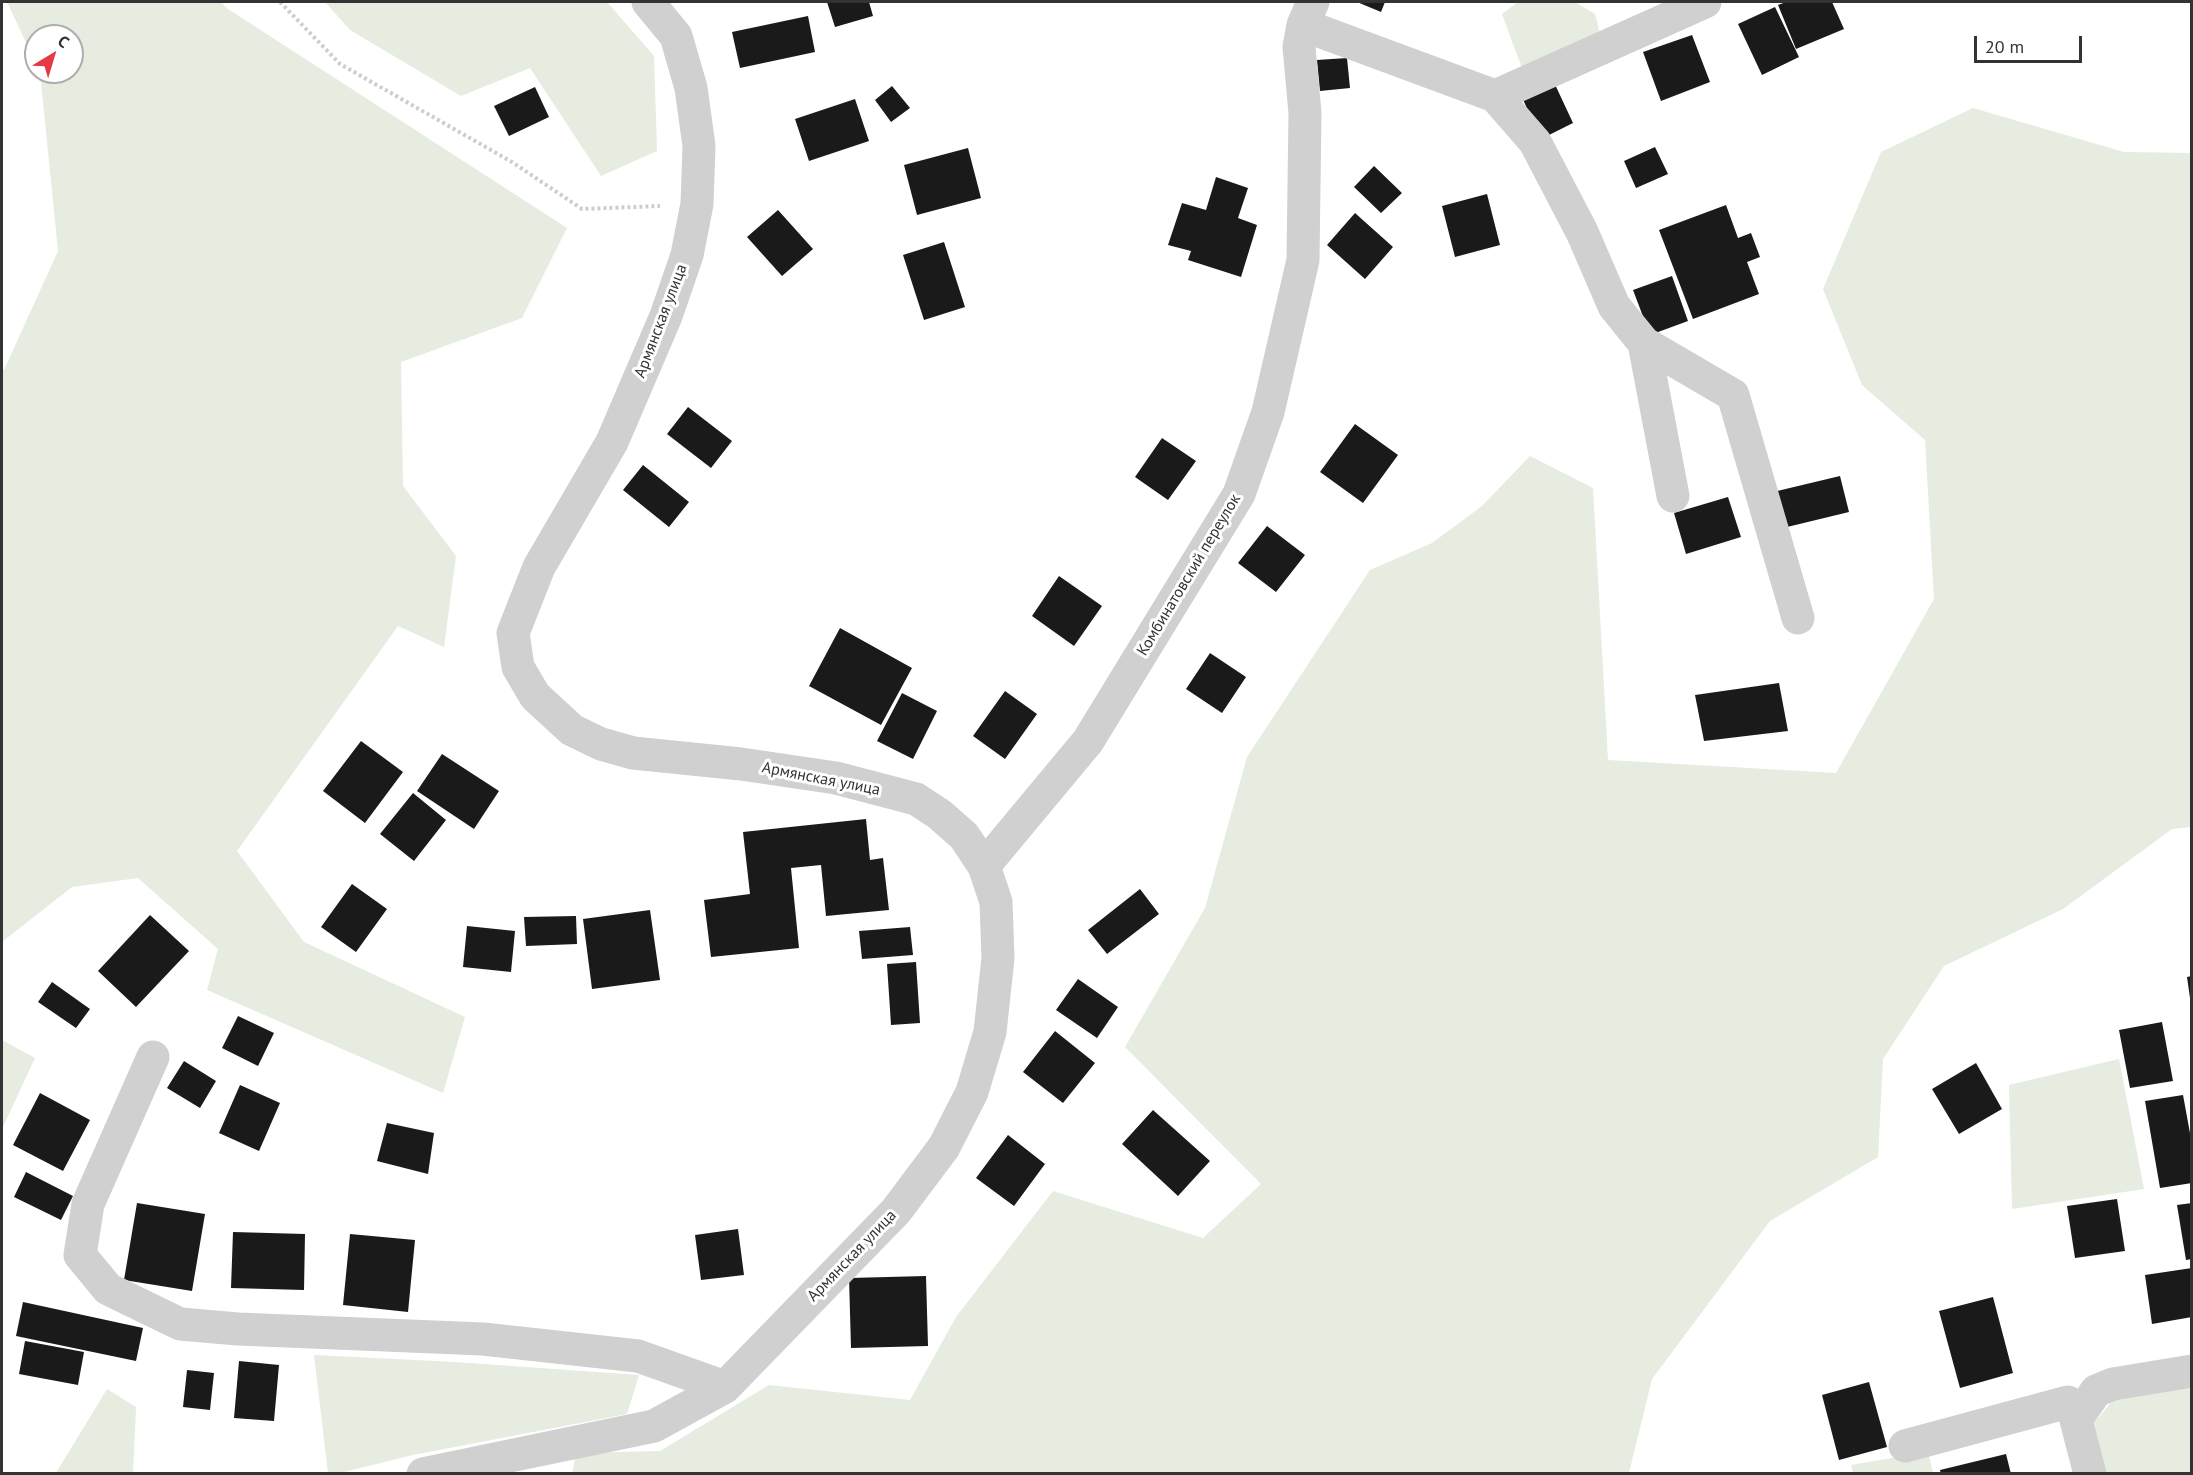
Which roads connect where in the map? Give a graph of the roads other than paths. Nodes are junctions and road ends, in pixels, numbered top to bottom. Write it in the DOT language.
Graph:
graph roads {
  1 [pos="648,2"];
  2 [pos="679,2"];
  3 [pos="1705,2"];
  4 [pos="1308,13"];
  5 [pos="676,36"];
  6 [pos="1495,96"];
  7 [pos="1644,343"];
  8 [pos="1673,496"];
  9 [pos="1798,618"];
  10 [pos="984,866"];
  11 [pos="153,1057"];
  12 [pos="2192,1371"];
  13 [pos="725,1387"];
  14 [pos="2068,1402"];
  15 [pos="1905,1446"];
  16 [pos="423,1473"];
  17 [pos="2090,1473"];
  1 -- 5 [label="street, Армянская улица"];
  2 -- 5 [label="street"];
  3 -- 6 [label="street"];
  4 -- 6 [label="street, Комбинатовский переулок"];
  4 -- 10 [label="street, Комбинатовский переулок"];
  5 -- 10 [label="street, Армянская улица"];
  6 -- 7 [label="street"];
  7 -- 8 [label="street"];
  7 -- 9 [label="street"];
  10 -- 13 [label="street, Армянская улица"];
  11 -- 13 [label="street"];
  12 -- 17 [label="street"];
  13 -- 16 [label="street, Армянская улица"];
  14 -- 15 [label="street"];
}
